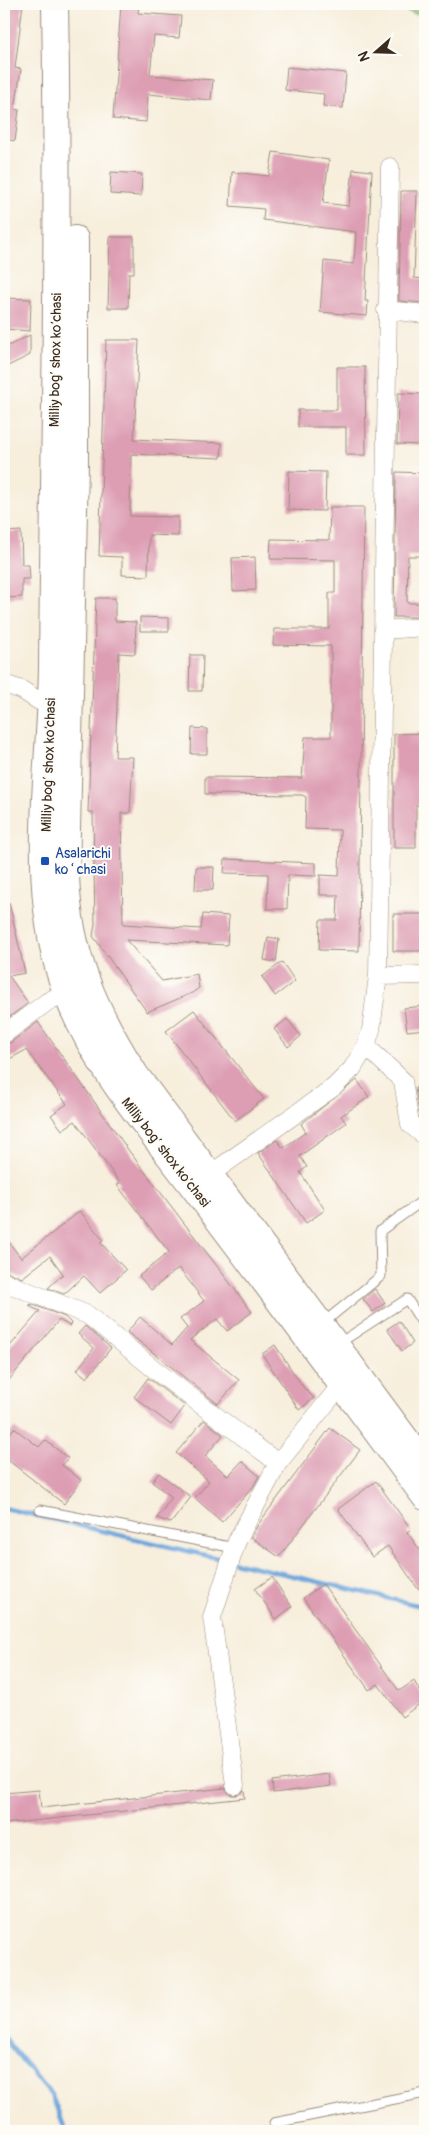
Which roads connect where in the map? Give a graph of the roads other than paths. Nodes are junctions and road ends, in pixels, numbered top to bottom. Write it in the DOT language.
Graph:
graph roads {
  1 [pos="55,4"];
  2 [pos="71,4"];
  3 [pos="390,167"];
  4 [pos="386,310"];
  5 [pos="425,314"];
  6 [pos="64,464"];
  7 [pos="425,627"];
  8 [pos="383,630"];
  9 [pos="4,684"];
  10 [pos="61,702"];
  11 [pos="378,976"];
  12 [pos="425,976"];
  13 [pos="66,992"];
  14 [pos="4,1034"];
  15 [pos="366,1046"];
  16 [pos="425,1134"];
  17 [pos="209,1174"];
  18 [pos="425,1199"];
  19 [pos="4,1282"];
  20 [pos="423,1324"];
  21 [pos="320,1325"];
  22 [pos="336,1346"];
  23 [pos="341,1385"];
  24 [pos="278,1463"];
  25 [pos="425,1465"];
  26 [pos="425,1497"];
  27 [pos="40,1510"];
  28 [pos="232,1557"];
  29 [pos="234,1785"];
  30 [pos="425,2093"];
  31 [pos="274,2123"];
  1 -- 6 [label="main road, Milliy bog‘ shox ko‘chasi"];
  2 -- 6 [label="main road, Milliy bog‘ shox ko‘chasi"];
  3 -- 4 [label="street"];
  4 -- 5 [label="street"];
  4 -- 8 [label="street"];
  6 -- 10 [label="main road, Milliy bog‘ shox ko‘chasi"];
  7 -- 8 [label="street"];
  8 -- 11 [label="street"];
  9 -- 10 [label="street"];
  10 -- 13 [label="main road, Milliy bog‘ shox ko‘chasi"];
  10 -- 17 [label="main road, Milliy bog‘ shox ko‘chasi"];
  11 -- 12 [label="street"];
  11 -- 15 [label="street"];
  13 -- 14 [label="street"];
  13 -- 23 [label="main road, Milliy bog‘ shox ko‘chasi"];
  15 -- 16 [label="street"];
  15 -- 17 [label="street"];
  17 -- 21 [label="main road, Milliy bog‘ shox ko‘chasi"];
  18 -- 21 [label="lane"];
  19 -- 24 [label="street"];
  20 -- 22 [label="lane"];
  21 -- 22 [label="main road, Milliy bog‘ shox ko‘chasi"];
  22 -- 25 [label="main road, Milliy bog‘ shox ko‘chasi"];
  23 -- 24 [label="street"];
  23 -- 26 [label="main road, Milliy bog‘ shox ko‘chasi"];
  24 -- 28 [label="street"];
  27 -- 28 [label="lane"];
  28 -- 29 [label="street"];
  30 -- 31 [label="lane"];
}
